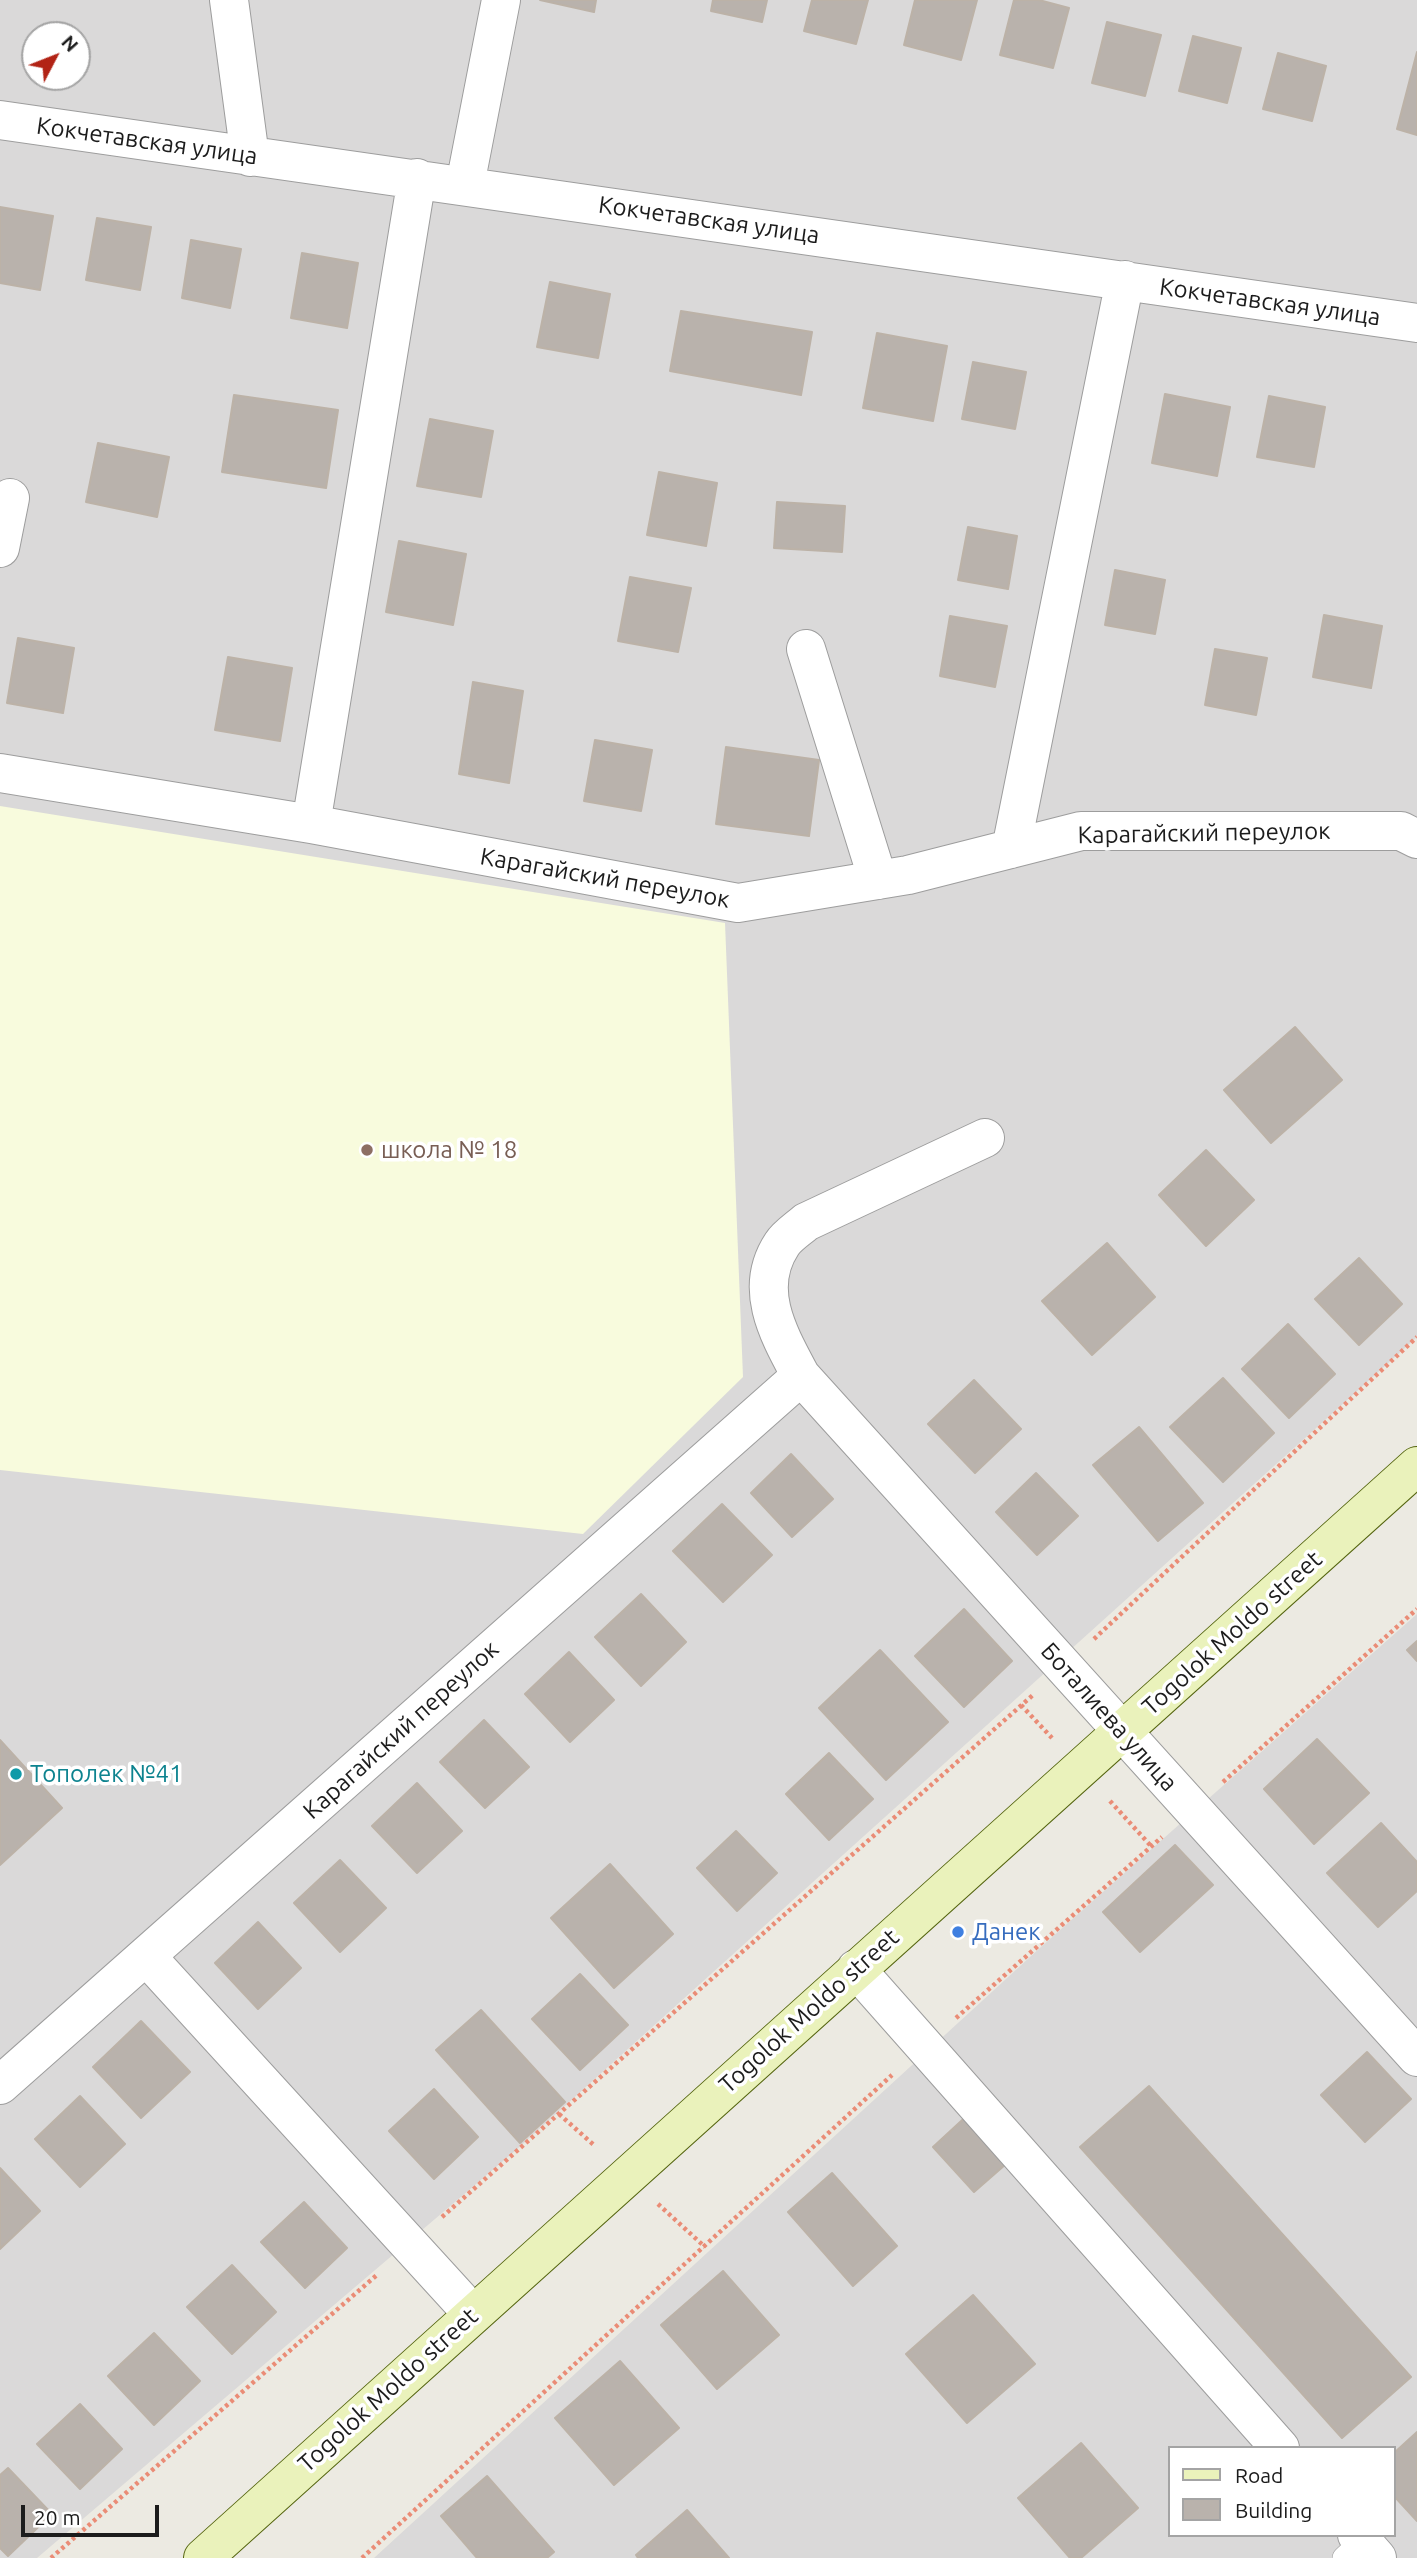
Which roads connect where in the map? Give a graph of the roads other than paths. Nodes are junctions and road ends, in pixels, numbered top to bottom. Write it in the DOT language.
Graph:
graph roads {
  1 [pos="229,0"];
  2 [pos="501,0"];
  3 [pos="0,120"];
  4 [pos="250,157"];
  5 [pos="417,178"];
  6 [pos="465,185"];
  7 [pos="1125,280"];
  8 [pos="1417,323"];
  9 [pos="10,498"];
  10 [pos="0,548"];
  11 [pos="806,649"];
  12 [pos="0,773"];
  13 [pos="311,824"];
  14 [pos="1417,839"];
  15 [pos="1011,849"];
  16 [pos="878,880"];
  17 [pos="985,1138"];
  18 [pos="801,1376"];
  19 [pos="1417,1466"];
  20 [pos="1122,1731"];
  21 [pos="146,1956"];
  22 [pos="856,1969"];
  23 [pos="1417,2057"];
  24 [pos="0,2085"];
  25 [pos="472,2314"];
  26 [pos="1278,2446"];
  27 [pos="203,2558"];
  1 -- 4 [label="street"];
  2 -- 6 [label="street"];
  3 -- 4 [label="street, Кокчетавская улица"];
  4 -- 5 [label="street, Кокчетавская улица"];
  5 -- 6 [label="street, Кокчетавская улица"];
  5 -- 13 [label="street"];
  6 -- 7 [label="street, Кокчетавская улица"];
  7 -- 8 [label="street, Кокчетавская улица"];
  7 -- 15 [label="street"];
  9 -- 10 [label="street"];
  11 -- 16 [label="street"];
  12 -- 13 [label="street, Карагайский переулок"];
  13 -- 16 [label="street, Карагайский переулок"];
  14 -- 15 [label="street, Карагайский переулок"];
  15 -- 16 [label="street, Карагайский переулок"];
  17 -- 18 [label="street, Боталиева улица"];
  18 -- 20 [label="street, Боталиева улица"];
  18 -- 21 [label="street, Карагайский переулок"];
  19 -- 20 [label="main road, Togolok Moldo street"];
  20 -- 22 [label="main road, Togolok Moldo street"];
  20 -- 23 [label="street, Боталиева улица"];
  21 -- 24 [label="street, Карагайский переулок"];
  21 -- 25 [label="street"];
  22 -- 25 [label="main road, Togolok Moldo street"];
  22 -- 26 [label="street"];
  25 -- 27 [label="main road, Togolok Moldo street"];
}
